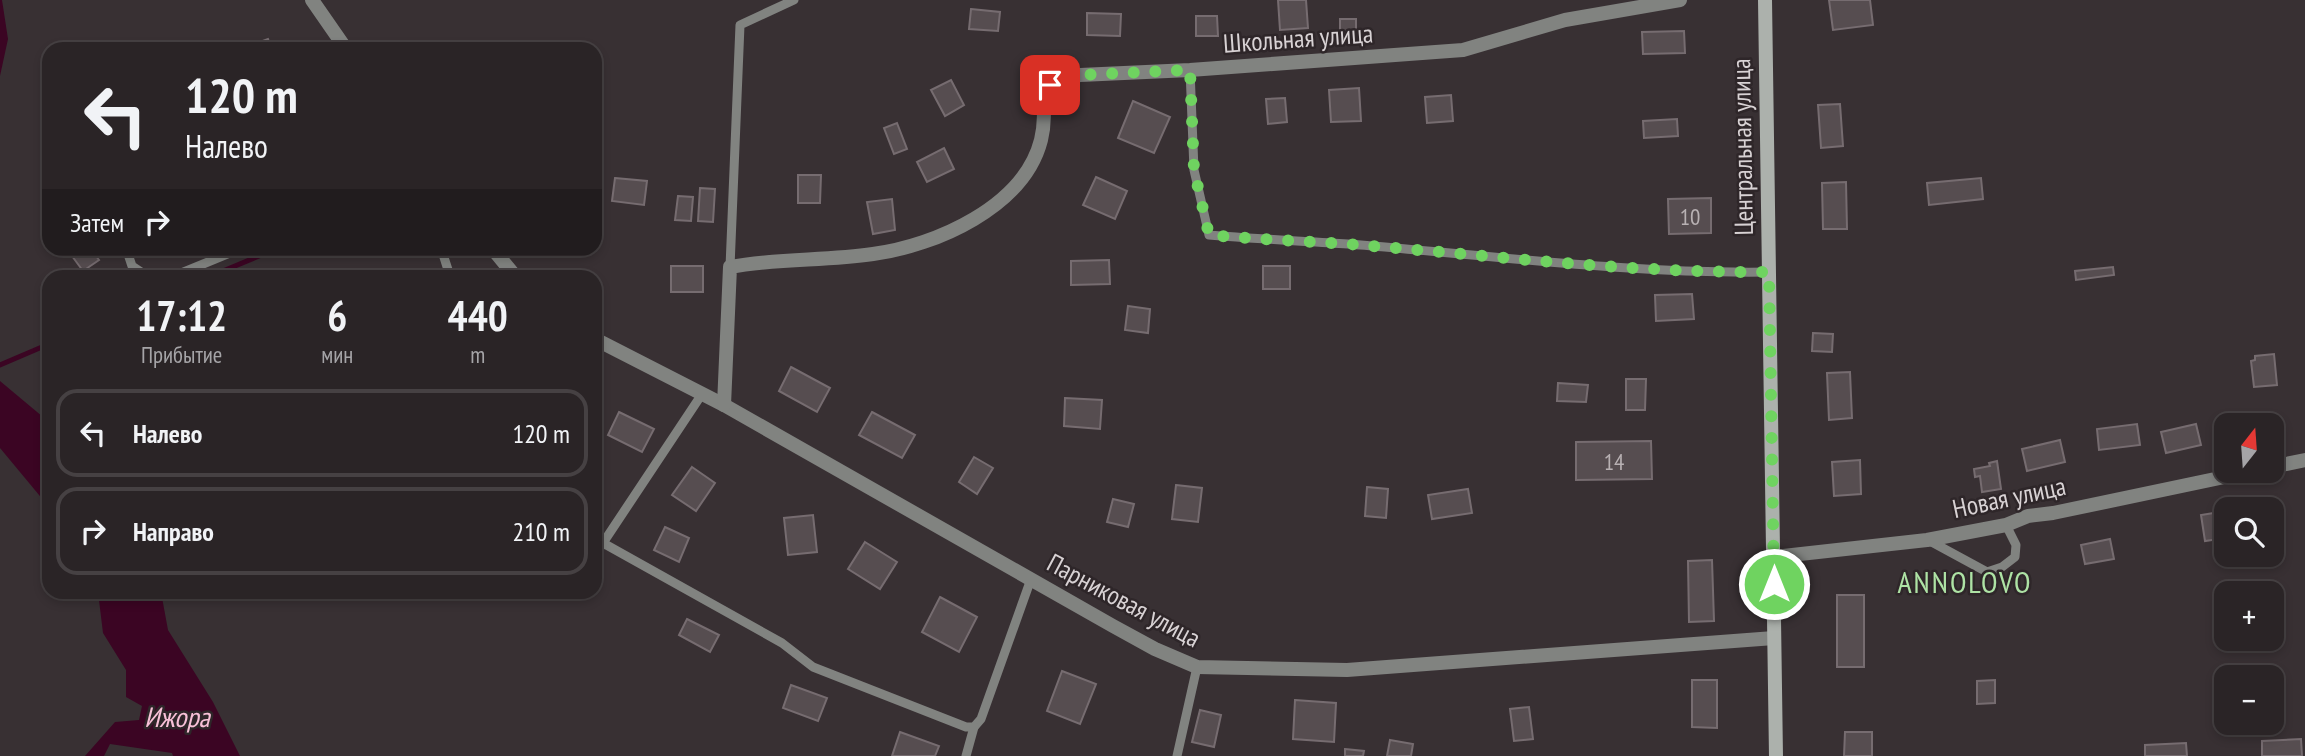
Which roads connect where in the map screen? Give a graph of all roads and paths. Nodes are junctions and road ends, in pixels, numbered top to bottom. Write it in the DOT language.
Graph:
graph roads {
  1 [pos="312,0"];
  2 [pos="794,0"];
  3 [pos="1680,0"];
  4 [pos="1765,0"];
  5 [pos="341,42"];
  6 [pos="1190,70"];
  7 [pos="129,256"];
  8 [pos="223,256"];
  9 [pos="499,256"];
  10 [pos="730,267"];
  11 [pos="138,270"];
  12 [pos="189,270"];
  13 [pos="510,270"];
  14 [pos="1769,272"];
  15 [pos="602,344"];
  16 [pos="702,394"];
  17 [pos="724,405"];
  18 [pos="2305,460"];
  19 [pos="2284,464"];
  20 [pos="2214,479"];
  21 [pos="2006,525"];
  22 [pos="1927,540"];
  23 [pos="603,543"];
  24 [pos="1774,557"];
  25 [pos="1031,579"];
  26 [pos="1774,638"];
  27 [pos="1197,667"];
  28 [pos="974,727"];
  29 [pos="966,756"];
  30 [pos="1177,756"];
  31 [pos="1776,756"];
  1 -- 5 [label="street"];
  2 -- 10 [label="lane"];
  3 -- 6 [label="street, Школьная улица"];
  4 -- 14 [label="main road, Центральная улица"];
  6 -- 10 [label="street, Школьная улица"];
  6 -- 14 [label="lane"];
  7 -- 11 [label="lane"];
  8 -- 12 [label="lane"];
  9 -- 13 [label="street"];
  10 -- 17 [label="street"];
  14 -- 24 [label="main road, Центральная улица"];
  15 -- 16 [label="street, Парниковая улица"];
  16 -- 17 [label="street, Парниковая улица"];
  16 -- 23 [label="lane"];
  17 -- 25 [label="street, Парниковая улица"];
  18 -- 19 [label="street"];
  20 -- 21 [label="street, Новая улица"];
  21 -- 22 [label="street, Новая улица"];
  21 -- 22 [label="lane"];
  22 -- 24 [label="street, Новая улица"];
  23 -- 28 [label="lane"];
  24 -- 26 [label="main road, Центральная улица"];
  25 -- 27 [label="street, Парниковая улица"];
  25 -- 28 [label="lane"];
  26 -- 27 [label="street, Парниковая улица"];
  26 -- 31 [label="main road, Центральная улица"];
  27 -- 30 [label="lane"];
  28 -- 29 [label="lane"];
}
